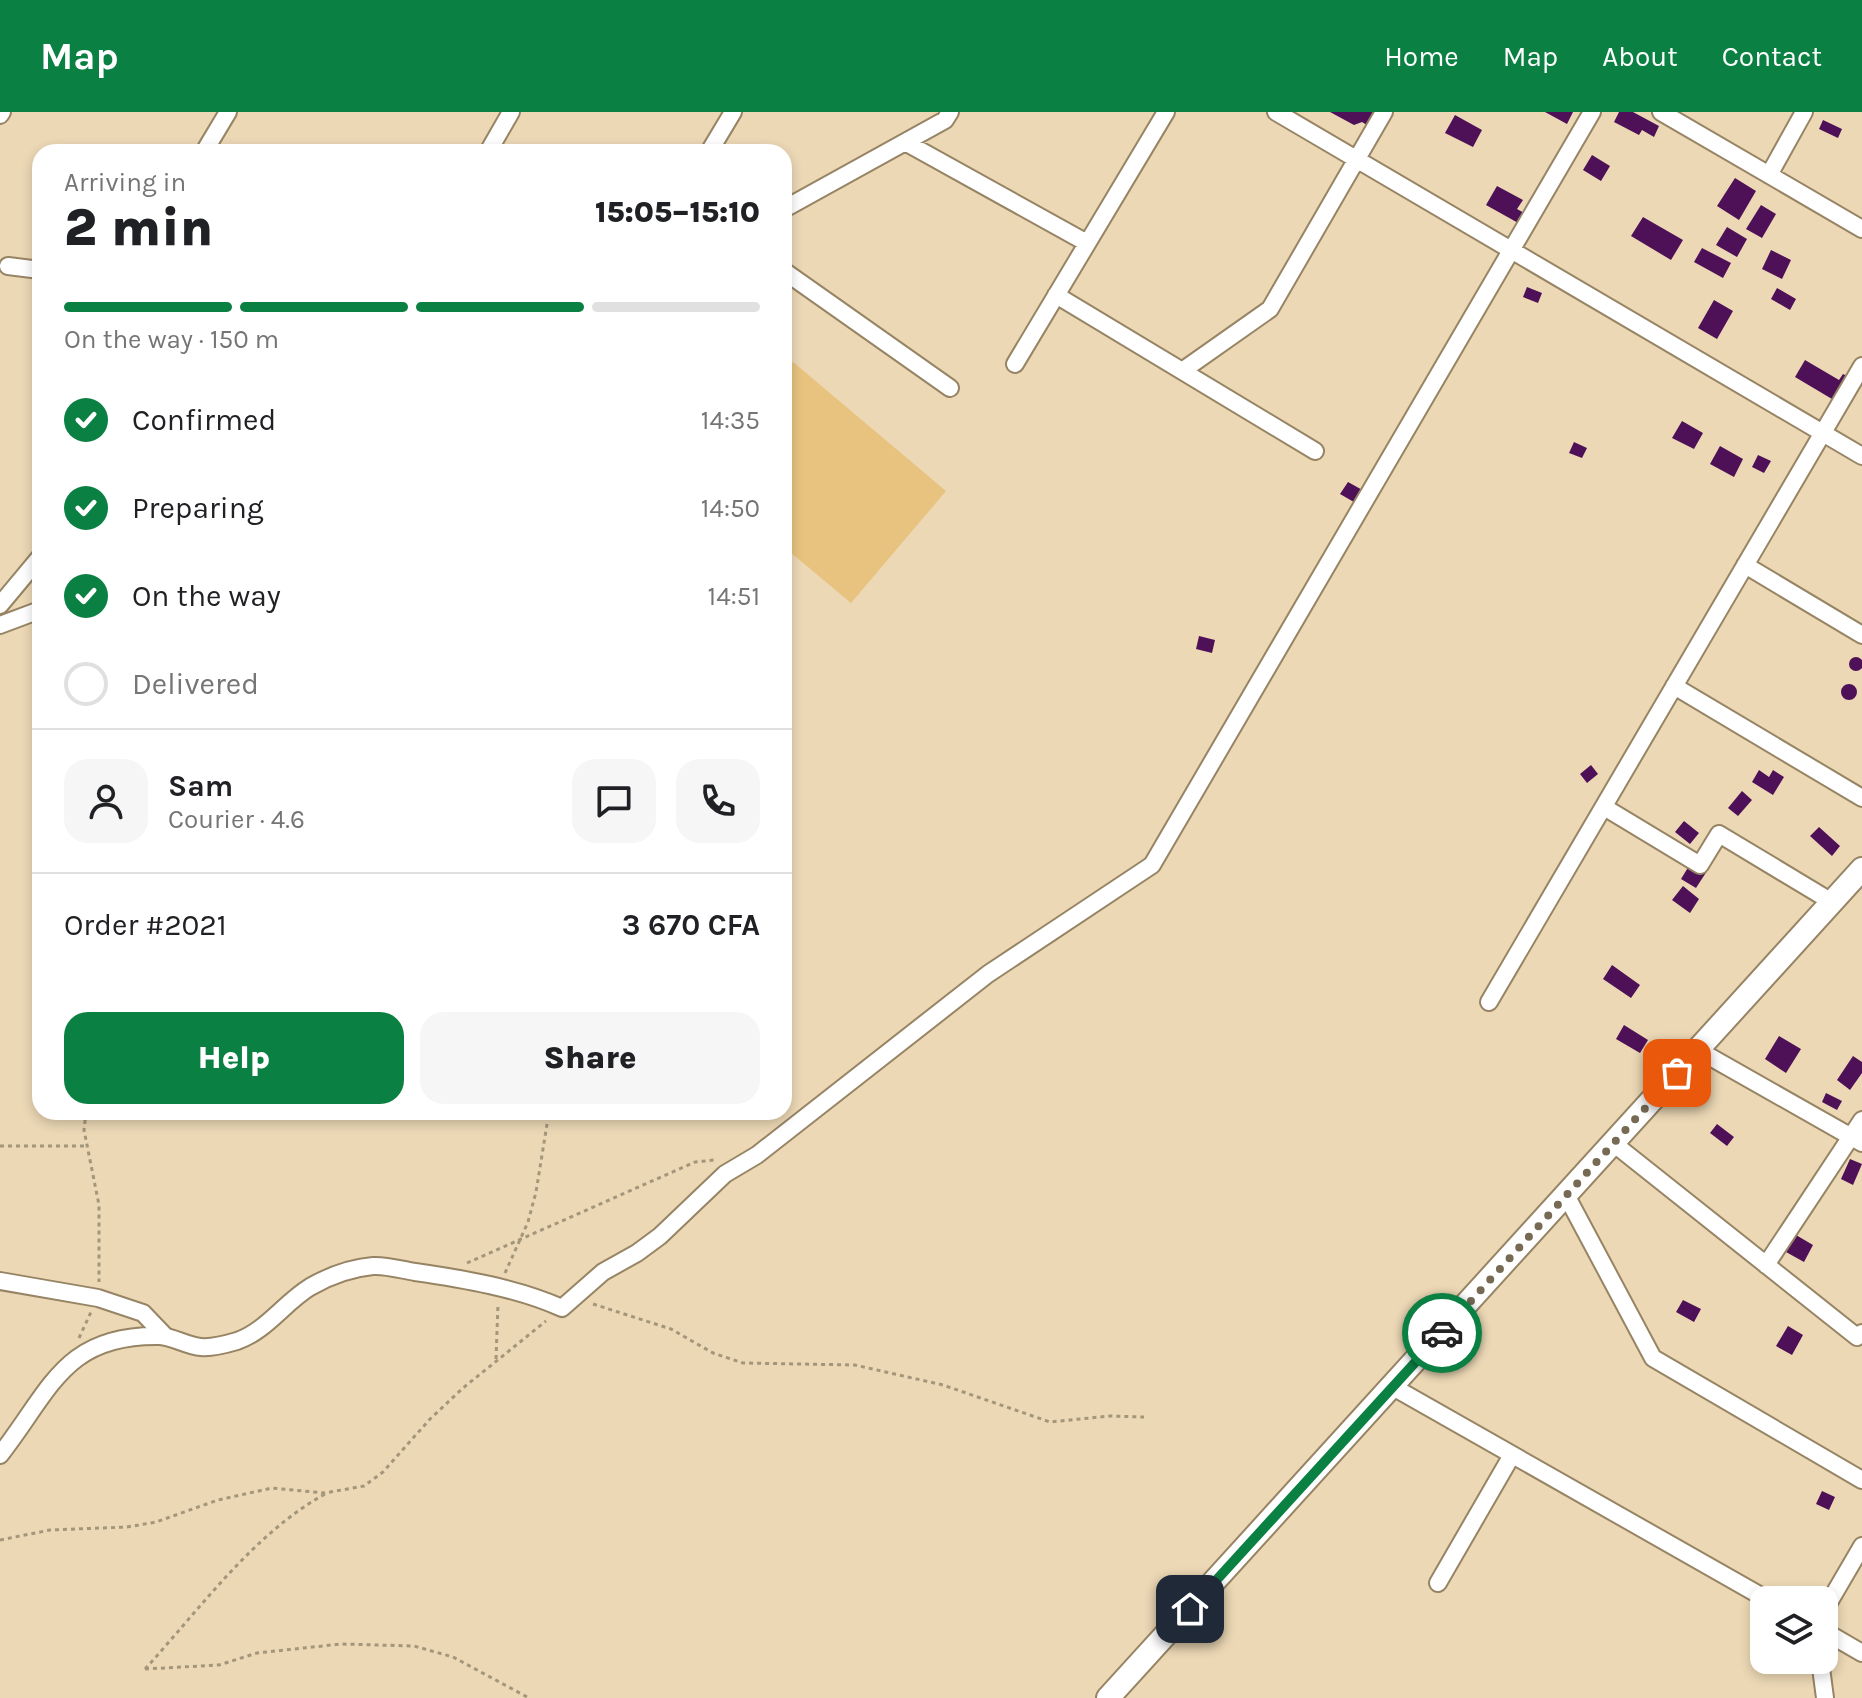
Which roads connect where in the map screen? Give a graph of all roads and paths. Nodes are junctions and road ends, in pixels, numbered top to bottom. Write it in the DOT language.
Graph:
graph roads {
  1 [pos="228,112"];
  2 [pos="511,112"];
  3 [pos="733,112"];
  4 [pos="1166,112"];
  5 [pos="1276,112"];
  6 [pos="1384,112"];
  7 [pos="1592,112"];
  8 [pos="1661,112"];
  9 [pos="1804,112"];
  10 [pos="942,115"];
  11 [pos="905,142"];
  12 [pos="209,144"];
  13 [pos="493,144"];
  14 [pos="714,144"];
  15 [pos="1356,159"];
  16 [pos="1769,175"];
  17 [pos="792,205"];
  18 [pos="1862,229"];
  19 [pos="1087,243"];
  20 [pos="1511,250"];
  21 [pos="8,266"];
  22 [pos="32,269"];
  23 [pos="792,277"];
  24 [pos="1056,295"];
  25 [pos="1015,364"];
  26 [pos="1862,366"];
  27 [pos="1182,371"];
  28 [pos="950,388"];
  29 [pos="1823,433"];
  30 [pos="1315,451"];
  31 [pos="1862,456"];
  32 [pos="1745,565"];
  33 [pos="32,567"];
  34 [pos="0,605"];
  35 [pos="32,613"];
  36 [pos="0,625"];
  37 [pos="1862,635"];
  38 [pos="1674,686"];
  39 [pos="1862,798"];
  40 [pos="1604,807"];
  41 [pos="1862,869"];
  42 [pos="1832,902"];
  43 [pos="1489,1002"];
  44 [pos="1698,1050"];
  45 [pos="85,1120"];
  46 [pos="548,1120"];
  47 [pos="1862,1120"];
  48 [pos="1857,1140"];
  49 [pos="1613,1143"];
  50 [pos="0,1146"];
  51 [pos="87,1146"];
  52 [pos="726,1159"];
  53 [pos="1566,1195"];
  54 [pos="520,1240"];
  55 [pos="1766,1265"];
  56 [pos="442,1276"];
  57 [pos="0,1281"];
  58 [pos="498,1289"];
  59 [pos="98,1298"];
  60 [pos="593,1304"];
  61 [pos="562,1308"];
  62 [pos="1862,1333"];
  63 [pos="166,1337"];
  64 [pos="496,1359"];
  65 [pos="68,1363"];
  66 [pos="1393,1387"];
  67 [pos="1144,1417"];
  68 [pos="0,1455"];
  69 [pos="1512,1455"];
  70 [pos="1862,1480"];
  71 [pos="325,1493"];
  72 [pos="0,1540"];
  73 [pos="1862,1546"];
  74 [pos="1438,1583"];
  75 [pos="1838,1587"];
  76 [pos="1750,1590"];
  77 [pos="1838,1639"];
  78 [pos="1862,1653"];
  79 [pos="1822,1674"];
  80 [pos="529,1698"];
  81 [pos="1108,1698"];
  82 [pos="1825,1698"];
  1 -- 12 [label="street"];
  2 -- 13 [label="street"];
  3 -- 14 [label="street"];
  4 -- 19 [label="street"];
  5 -- 15 [label="street"];
  6 -- 15 [label="street"];
  7 -- 20 [label="street"];
  8 -- 16 [label="street"];
  9 -- 16 [label="street"];
  10 -- 11 [label="street"];
  11 -- 17 [label="street"];
  11 -- 19 [label="street"];
  15 -- 20 [label="street"];
  15 -- 27 [label="street"];
  16 -- 18 [label="street"];
  19 -- 24 [label="street"];
  20 -- 29 [label="street"];
  20 -- 61 [label="street"];
  21 -- 22 [label="street"];
  23 -- 28 [label="street"];
  24 -- 25 [label="street"];
  24 -- 27 [label="street"];
  26 -- 29 [label="street"];
  27 -- 30 [label="street"];
  29 -- 31 [label="street"];
  29 -- 32 [label="street"];
  32 -- 37 [label="street"];
  32 -- 38 [label="street"];
  33 -- 34 [label="street"];
  35 -- 36 [label="street"];
  38 -- 39 [label="street"];
  38 -- 40 [label="street"];
  40 -- 42 [label="street"];
  40 -- 43 [label="street"];
  41 -- 42 [label="main road"];
  42 -- 44 [label="main road"];
  44 -- 48 [label="street"];
  44 -- 49 [label="main road"];
  45 -- 51 [label="path"];
  46 -- 54 [label="path"];
  47 -- 48 [label="street"];
  48 -- 55 [label="street"];
  49 -- 53 [label="main road"];
  49 -- 55 [label="street"];
  50 -- 51 [label="path"];
  51 -- 59 [label="path"];
  52 -- 54 [label="path"];
  53 -- 66 [label="main road"];
  53 -- 70 [label="street"];
  54 -- 56 [label="path"];
  54 -- 58 [label="path"];
  55 -- 62 [label="street"];
  56 -- 58 [label="street"];
  56 -- 63 [label="street"];
  57 -- 59 [label="street"];
  58 -- 61 [label="street"];
  58 -- 64 [label="path"];
  59 -- 63 [label="street"];
  59 -- 65 [label="path"];
  60 -- 67 [label="path"];
  61 -- 64 [label="path"];
  63 -- 65 [label="street"];
  64 -- 71 [label="path"];
  65 -- 68 [label="street"];
  66 -- 69 [label="street"];
  66 -- 81 [label="main road"];
  69 -- 74 [label="street"];
  69 -- 76 [label="street"];
  71 -- 72 [label="path"];
  71 -- 80 [label="path"];
  73 -- 75 [label="street"];
  77 -- 78 [label="street"];
  79 -- 82 [label="street"];
}
